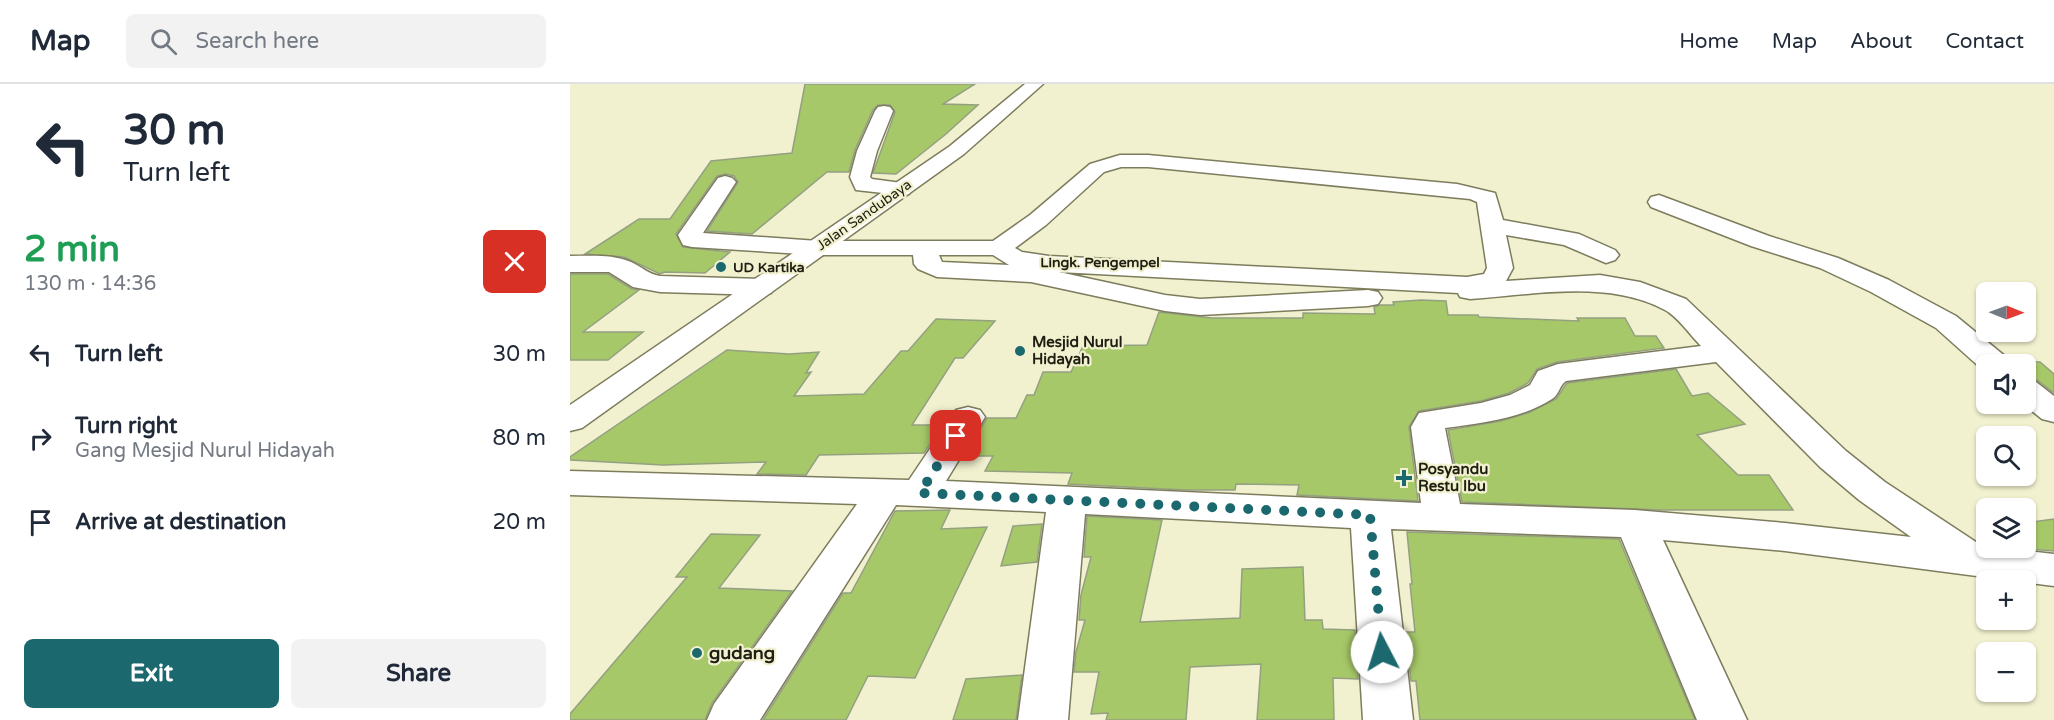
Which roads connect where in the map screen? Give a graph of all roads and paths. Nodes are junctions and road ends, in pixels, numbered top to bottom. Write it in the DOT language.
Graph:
graph roads {
  1 [pos="1035,84"];
  2 [pos="884,111"];
  3 [pos="725,182"];
  4 [pos="901,189"];
  5 [pos="1659,202"];
  6 [pos="1492,225"];
  7 [pos="919,247"];
  8 [pos="818,248"];
  9 [pos="999,248"];
  10 [pos="1606,255"];
  11 [pos="570,264"];
  12 [pos="762,287"];
  13 [pos="1712,354"];
  14 [pos="1983,354"];
  15 [pos="2036,398"];
  16 [pos="2054,412"];
  17 [pos="968,417"];
  18 [pos="570,421"];
  19 [pos="570,483"];
  20 [pos="902,493"];
  21 [pos="1067,501"];
  22 [pos="1370,515"];
  23 [pos="1443,517"];
  24 [pos="1635,524"];
  25 [pos="1974,560"];
  26 [pos="2038,567"];
  27 [pos="732,720"];
  28 [pos="1043,720"];
  29 [pos="1389,720"];
  30 [pos="1722,720"];
  1 -- 4 [label="main road, Jalan Sandubaya"];
  2 -- 4 [label="main road"];
  3 -- 8 [label="main road"];
  4 -- 8 [label="main road, Jalan Sandubaya"];
  5 -- 14 [label="main road"];
  6 -- 9 [label="main road"];
  6 -- 9 [label="main road"];
  6 -- 10 [label="main road"];
  7 -- 8 [label="main road"];
  7 -- 9 [label="main road"];
  7 -- 13 [label="main road"];
  8 -- 12 [label="main road, Jalan Sandubaya"];
  11 -- 12 [label="main road"];
  12 -- 18 [label="main road, Jalan Sandubaya"];
  13 -- 23 [label="main road"];
  13 -- 25 [label="main road"];
  15 -- 16 [label="main road"];
  17 -- 20 [label="main road"];
  19 -- 20 [label="main road"];
  20 -- 21 [label="main road"];
  20 -- 27 [label="main road"];
  21 -- 22 [label="main road"];
  21 -- 28 [label="main road"];
  22 -- 23 [label="main road"];
  22 -- 29 [label="main road"];
  23 -- 24 [label="main road"];
  24 -- 25 [label="main road"];
  24 -- 30 [label="main road"];
  25 -- 26 [label="main road"];
}
